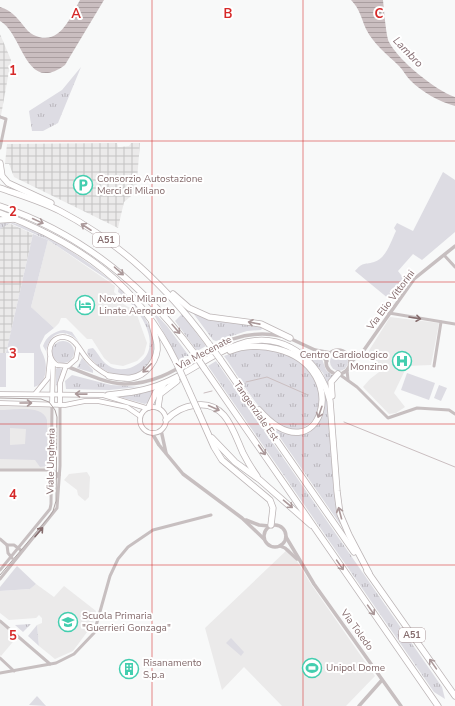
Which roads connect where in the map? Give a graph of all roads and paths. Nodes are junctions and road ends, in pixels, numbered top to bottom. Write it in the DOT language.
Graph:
graph roads {
  1 [pos="0,117"];
  2 [pos="0,148"];
  3 [pos="0,163"];
  4 [pos="0,188"];
  5 [pos="0,206"];
  6 [pos="58,210"];
  7 [pos="0,213"];
  8 [pos="14,218"];
  9 [pos="0,220"];
  10 [pos="455,246"];
  11 [pos="444,255"];
  12 [pos="455,267"];
  13 [pos="150,275"];
  14 [pos="389,313"];
  15 [pos="151,319"];
  16 [pos="455,319"];
  17 [pos="441,322"];
  18 [pos="453,324"];
  19 [pos="290,338"];
  20 [pos="78,348"];
  21 [pos="315,350"];
  22 [pos="361,352"];
  23 [pos="331,353"];
  24 [pos="348,354"];
  25 [pos="50,358"];
  26 [pos="327,361"];
  27 [pos="53,362"];
  28 [pos="350,363"];
  29 [pos="66,366"];
  30 [pos="434,366"];
  31 [pos="347,370"];
  32 [pos="339,374"];
  33 [pos="109,376"];
  34 [pos="348,380"];
  35 [pos="141,382"];
  36 [pos="164,383"];
  37 [pos="242,390"];
  38 [pos="0,394"];
  39 [pos="35,394"];
  40 [pos="53,394"];
  41 [pos="60,394"];
  42 [pos="108,395"];
  43 [pos="0,403"];
  44 [pos="52,405"];
  45 [pos="60,405"];
  46 [pos="158,407"];
  47 [pos="148,408"];
  48 [pos="455,414"];
  49 [pos="140,416"];
  50 [pos="166,420"];
  51 [pos="161,430"];
  52 [pos="152,433"];
  53 [pos="209,435"];
  54 [pos="333,447"];
  55 [pos="166,454"];
  56 [pos="0,470"];
  57 [pos="52,470"];
  58 [pos="59,475"];
  59 [pos="260,480"];
  60 [pos="50,509"];
  61 [pos="56,511"];
  62 [pos="211,515"];
  63 [pos="242,518"];
  64 [pos="270,525"];
  65 [pos="315,529"];
  66 [pos="286,537"];
  67 [pos="0,539"];
  68 [pos="264,539"];
  69 [pos="7,545"];
  70 [pos="280,546"];
  71 [pos="17,547"];
  72 [pos="22,552"];
  73 [pos="11,557"];
  74 [pos="14,560"];
  75 [pos="300,562"];
  76 [pos="0,570"];
  77 [pos="369,573"];
  78 [pos="0,579"];
  79 [pos="0,621"];
  80 [pos="0,658"];
  81 [pos="50,664"];
  82 [pos="14,670"];
  83 [pos="0,673"];
  84 [pos="382,680"];
  85 [pos="455,696"];
  86 [pos="359,706"];
  87 [pos="401,706"];
  88 [pos="438,706"];
  1 -- 2 [label="street"];
  3 -- 6 [label="highway"];
  4 -- 6 [label="highway, Tangenziale Est / A51"];
  5 -- 65 [label="highway, Tangenziale Est / A51, one-way, bridge"];
  13 -- 6 [label="highway, Tangenziale Est / A51, one-way"];
  7 -- 8 [label="highway"];
  8 -- 9 [label="highway"];
  8 -- 15 [label="highway"];
  10 -- 11 [label="street, Via Elio Vittorini"];
  11 -- 12 [label="street"];
  11 -- 14 [label="street, Via Elio Vittorini"];
  19 -- 13 [label="highway, one-way"];
  13 -- 37 [label="highway, Tangenziale Est / A51, bridge"];
  14 -- 17 [label="street, one-way"];
  14 -- 22 [label="street, Via Elio Vittorini"];
  15 -- 33 [label="highway, one-way"];
  15 -- 53 [label="highway, bridge"];
  16 -- 18 [label="street"];
  17 -- 18 [label="street"];
  17 -- 30 [label="street"];
  19 -- 21 [label="street, Via Mecenate"];
  19 -- 35 [label="street, Via Mecenate"];
  20 -- 25 [label="main road, Via Mecenate"];
  20 -- 29 [label="main road"];
  20 -- 33 [label="main road, Via Mecenate"];
  21 -- 23 [label="street, Via Mecenate"];
  21 -- 26 [label="street, Via Mecenate"];
  22 -- 24 [label="street"];
  22 -- 28 [label="street, Via Elio Vittorini"];
  23 -- 24 [label="street"];
  23 -- 26 [label="street"];
  24 -- 28 [label="street"];
  25 -- 27 [label="main road"];
  25 -- 39 [label="main road, Via Mecenate"];
  26 -- 32 [label="street"];
  27 -- 29 [label="main road, Via Mecenate"];
  27 -- 40 [label="main road"];
  28 -- 31 [label="street"];
  29 -- 35 [label="street, Via Mecenate"];
  29 -- 41 [label="main road"];
  31 -- 32 [label="street"];
  31 -- 34 [label="street"];
  32 -- 34 [label="street"];
  32 -- 54 [label="highway"];
  33 -- 35 [label="street, Via Mecenate"];
  34 -- 48 [label="street"];
  36 -- 42 [label="highway"];
  36 -- 47 [label="highway"];
  36 -- 54 [label="highway"];
  46 -- 37 [label="highway, one-way"];
  37 -- 77 [label="highway, Tangenziale Est / A51"];
  38 -- 39 [label="main road"];
  39 -- 40 [label="main road"];
  40 -- 41 [label="main road"];
  40 -- 44 [label="main road"];
  42 -- 41 [label="main road, one-way"];
  41 -- 45 [label="main road"];
  42 -- 47 [label="main road"];
  43 -- 44 [label="main road, one-way"];
  44 -- 45 [label="main road"];
  44 -- 57 [label="street, Viale Ungheria"];
  45 -- 49 [label="main road"];
  45 -- 58 [label="street, Viale Ungheria"];
  46 -- 47 [label="main road"];
  46 -- 50 [label="main road"];
  47 -- 49 [label="main road"];
  49 -- 52 [label="main road"];
  50 -- 51 [label="main road"];
  50 -- 59 [label="highway, one-way"];
  51 -- 52 [label="main road"];
  51 -- 55 [label="street"];
  52 -- 55 [label="street"];
  53 -- 59 [label="highway"];
  53 -- 64 [label="highway"];
  77 -- 54 [label="highway, one-way"];
  55 -- 63 [label="street"];
  56 -- 57 [label="street"];
  57 -- 58 [label="street"];
  57 -- 60 [label="street, Viale Ungheria"];
  58 -- 61 [label="street, Viale Ungheria"];
  59 -- 65 [label="highway, one-way"];
  60 -- 61 [label="street"];
  60 -- 71 [label="street"];
  72 -- 61 [label="street, one-way"];
  62 -- 81 [label="street"];
  63 -- 64 [label="street"];
  63 -- 68 [label="street"];
  64 -- 66 [label="street"];
  64 -- 68 [label="street"];
  65 -- 88 [label="highway, Tangenziale Est / A51, one-way"];
  66 -- 70 [label="street"];
  66 -- 75 [label="street"];
  67 -- 69 [label="street"];
  68 -- 70 [label="street"];
  69 -- 71 [label="street"];
  69 -- 73 [label="street"];
  70 -- 75 [label="street"];
  71 -- 72 [label="street"];
  71 -- 73 [label="street"];
  72 -- 74 [label="street"];
  73 -- 74 [label="street"];
  73 -- 76 [label="street"];
  74 -- 78 [label="street"];
  75 -- 84 [label="street, Via Toledo"];
  85 -- 77 [label="highway, Tangenziale Est / A51, one-way"];
  79 -- 81 [label="street"];
  80 -- 82 [label="street"];
  81 -- 82 [label="street"];
  82 -- 83 [label="street"];
  84 -- 86 [label="street"];
  84 -- 87 [label="street, Via Toledo"];
}
